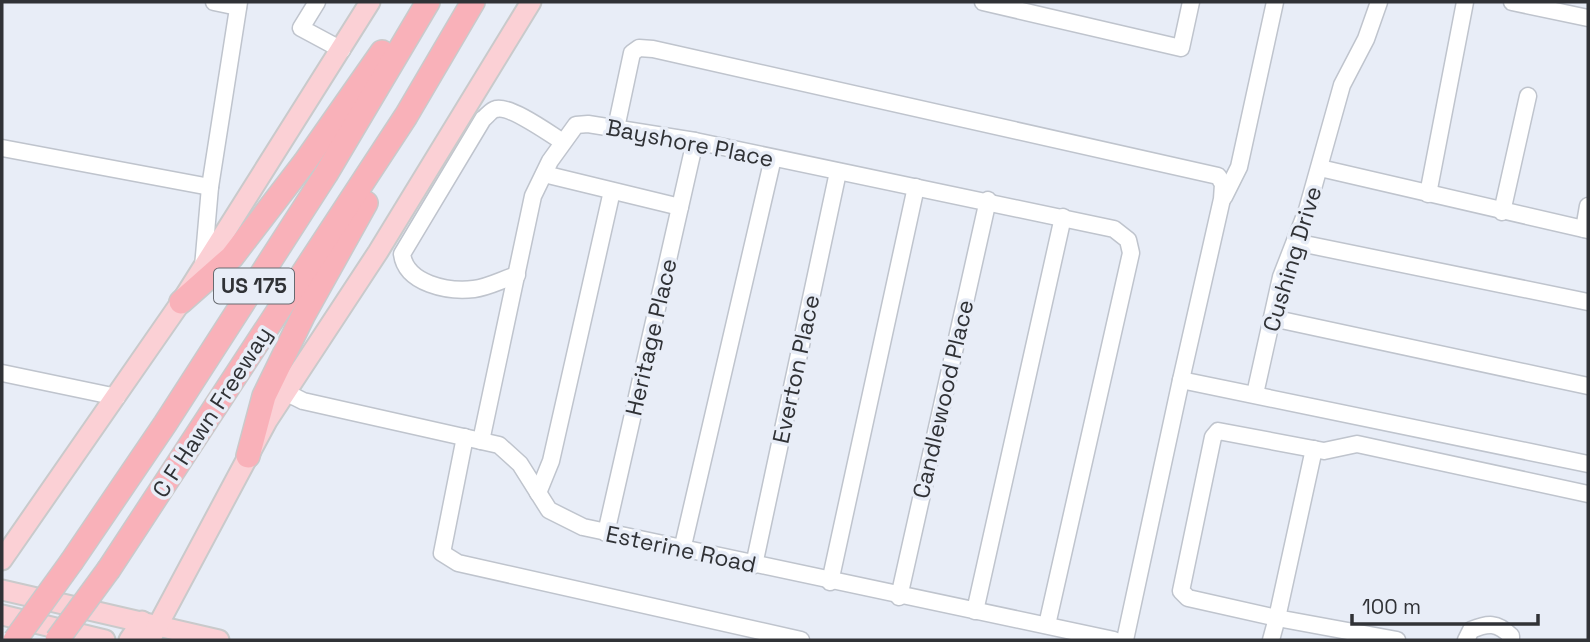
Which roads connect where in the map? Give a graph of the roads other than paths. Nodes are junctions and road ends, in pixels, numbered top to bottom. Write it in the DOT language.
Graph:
graph roads {
  1 [pos="214,2"];
  2 [pos="317,2"];
  3 [pos="370,2"];
  4 [pos="473,2"];
  5 [pos="530,2"];
  6 [pos="983,2"];
  7 [pos="1191,2"];
  8 [pos="1275,2"];
  9 [pos="1379,2"];
  10 [pos="1465,2"];
  11 [pos="1512,2"];
  12 [pos="428,3"];
  13 [pos="239,4"];
  14 [pos="1035,8"];
  15 [pos="1588,18"];
  16 [pos="342,50"];
  17 [pos="1528,96"];
  18 [pos="406,116"];
  19 [pos="616,128"];
  20 [pos="695,141"];
  21 [pos="563,142"];
  22 [pos="2,148"];
  23 [pos="773,158"];
  24 [pos="1320,168"];
  25 [pos="838,172"];
  26 [pos="544,174"];
  27 [pos="210,187"];
  28 [pos="916,187"];
  29 [pos="612,191"];
  30 [pos="1428,194"];
  31 [pos="1222,199"];
  32 [pos="988,200"];
  33 [pos="1588,206"];
  34 [pos="680,207"];
  35 [pos="1502,212"];
  36 [pos="1063,217"];
  37 [pos="1586,230"];
  38 [pos="1295,242"];
  39 [pos="203,267"];
  40 [pos="516,275"];
  41 [pos="181,302"];
  42 [pos="1588,302"];
  43 [pos="1272,318"];
  44 [pos="2,373"];
  45 [pos="1181,380"];
  46 [pos="1588,386"];
  47 [pos="285,392"];
  48 [pos="1255,394"];
  49 [pos="117,397"];
  50 [pos="473,439"];
  51 [pos="1314,449"];
  52 [pos="248,456"];
  53 [pos="1588,464"];
  54 [pos="538,494"];
  55 [pos="1588,494"];
  56 [pos="606,533"];
  57 [pos="682,550"];
  58 [pos="2,560"];
  59 [pos="754,565"];
  60 [pos="830,582"];
  61 [pos="2,590"];
  62 [pos="899,597"];
  63 [pos="975,611"];
  64 [pos="2,615"];
  65 [pos="1277,618"];
  66 [pos="1047,625"];
  67 [pos="151,629"];
  68 [pos="15,640"];
  69 [pos="57,640"];
  70 [pos="105,640"];
  71 [pos="129,640"];
  72 [pos="219,640"];
  73 [pos="801,640"];
  74 [pos="1114,640"];
  75 [pos="1125,640"];
  76 [pos="1271,640"];
  77 [pos="1392,640"];
  78 [pos="1466,640"];
  79 [pos="1511,640"];
  1 -- 13 [label="street"];
  2 -- 16 [label="street"];
  3 -- 16 [label="main road"];
  4 -- 18 [label="highway, C F Hawn Freeway / US 175"];
  5 -- 47 [label="main road"];
  6 -- 14 [label="street"];
  7 -- 14 [label="street"];
  8 -- 31 [label="street"];
  9 -- 24 [label="street, Cushing Drive"];
  10 -- 30 [label="street"];
  11 -- 15 [label="street"];
  12 -- 41 [label="highway"];
  12 -- 68 [label="highway, C F Hawn Freeway / US 175, bridge"];
  13 -- 27 [label="street"];
  16 -- 39 [label="main road"];
  17 -- 35 [label="street"];
  18 -- 52 [label="highway"];
  18 -- 69 [label="highway, C F Hawn Freeway / US 175, bridge"];
  19 -- 20 [label="street, Bayshore Place"];
  19 -- 21 [label="street, Bayshore Place"];
  19 -- 31 [label="street"];
  20 -- 23 [label="street, Bayshore Place"];
  20 -- 34 [label="street, Heritage Place"];
  21 -- 26 [label="street, Bayshore Place"];
  21 -- 40 [label="street"];
  22 -- 27 [label="street"];
  23 -- 25 [label="street, Bayshore Place"];
  23 -- 57 [label="street"];
  24 -- 30 [label="street"];
  24 -- 38 [label="street, Cushing Drive"];
  25 -- 28 [label="street, Bayshore Place"];
  25 -- 59 [label="street, Everton Place"];
  26 -- 29 [label="street"];
  26 -- 40 [label="street, Bayshore Place"];
  27 -- 39 [label="street"];
  28 -- 32 [label="street, Bayshore Place"];
  28 -- 60 [label="street"];
  29 -- 34 [label="street"];
  29 -- 54 [label="street"];
  30 -- 35 [label="street"];
  31 -- 45 [label="street"];
  32 -- 36 [label="street, Bayshore Place"];
  32 -- 62 [label="street, Candlewood Place"];
  33 -- 37 [label="street"];
  34 -- 56 [label="street, Heritage Place"];
  35 -- 37 [label="street"];
  36 -- 63 [label="street"];
  36 -- 66 [label="street, Bayshore Place"];
  38 -- 42 [label="street"];
  38 -- 43 [label="street, Cushing Drive"];
  39 -- 41 [label="main road"];
  40 -- 50 [label="street, Bayshore Place"];
  41 -- 49 [label="main road"];
  43 -- 46 [label="street"];
  43 -- 48 [label="street, Cushing Drive"];
  44 -- 49 [label="street"];
  45 -- 48 [label="street"];
  45 -- 75 [label="street"];
  47 -- 50 [label="street, Esterine Road"];
  47 -- 52 [label="main road"];
  48 -- 53 [label="street"];
  49 -- 58 [label="main road"];
  50 -- 54 [label="street, Esterine Road"];
  50 -- 73 [label="street, Bayshore Place"];
  51 -- 55 [label="street"];
  51 -- 65 [label="street"];
  51 -- 65 [label="street"];
  52 -- 67 [label="main road"];
  54 -- 56 [label="street, Esterine Road"];
  56 -- 57 [label="street, Esterine Road"];
  57 -- 59 [label="street, Esterine Road"];
  59 -- 60 [label="street, Esterine Road"];
  60 -- 62 [label="street, Esterine Road"];
  61 -- 67 [label="main road"];
  62 -- 63 [label="street, Esterine Road"];
  63 -- 66 [label="street, Esterine Road"];
  64 -- 70 [label="main road"];
  65 -- 76 [label="street"];
  65 -- 77 [label="street"];
  66 -- 74 [label="street, Esterine Road"];
  67 -- 71 [label="main road"];
  67 -- 72 [label="main road"];
  78 -- 79 [label="street"];
}
